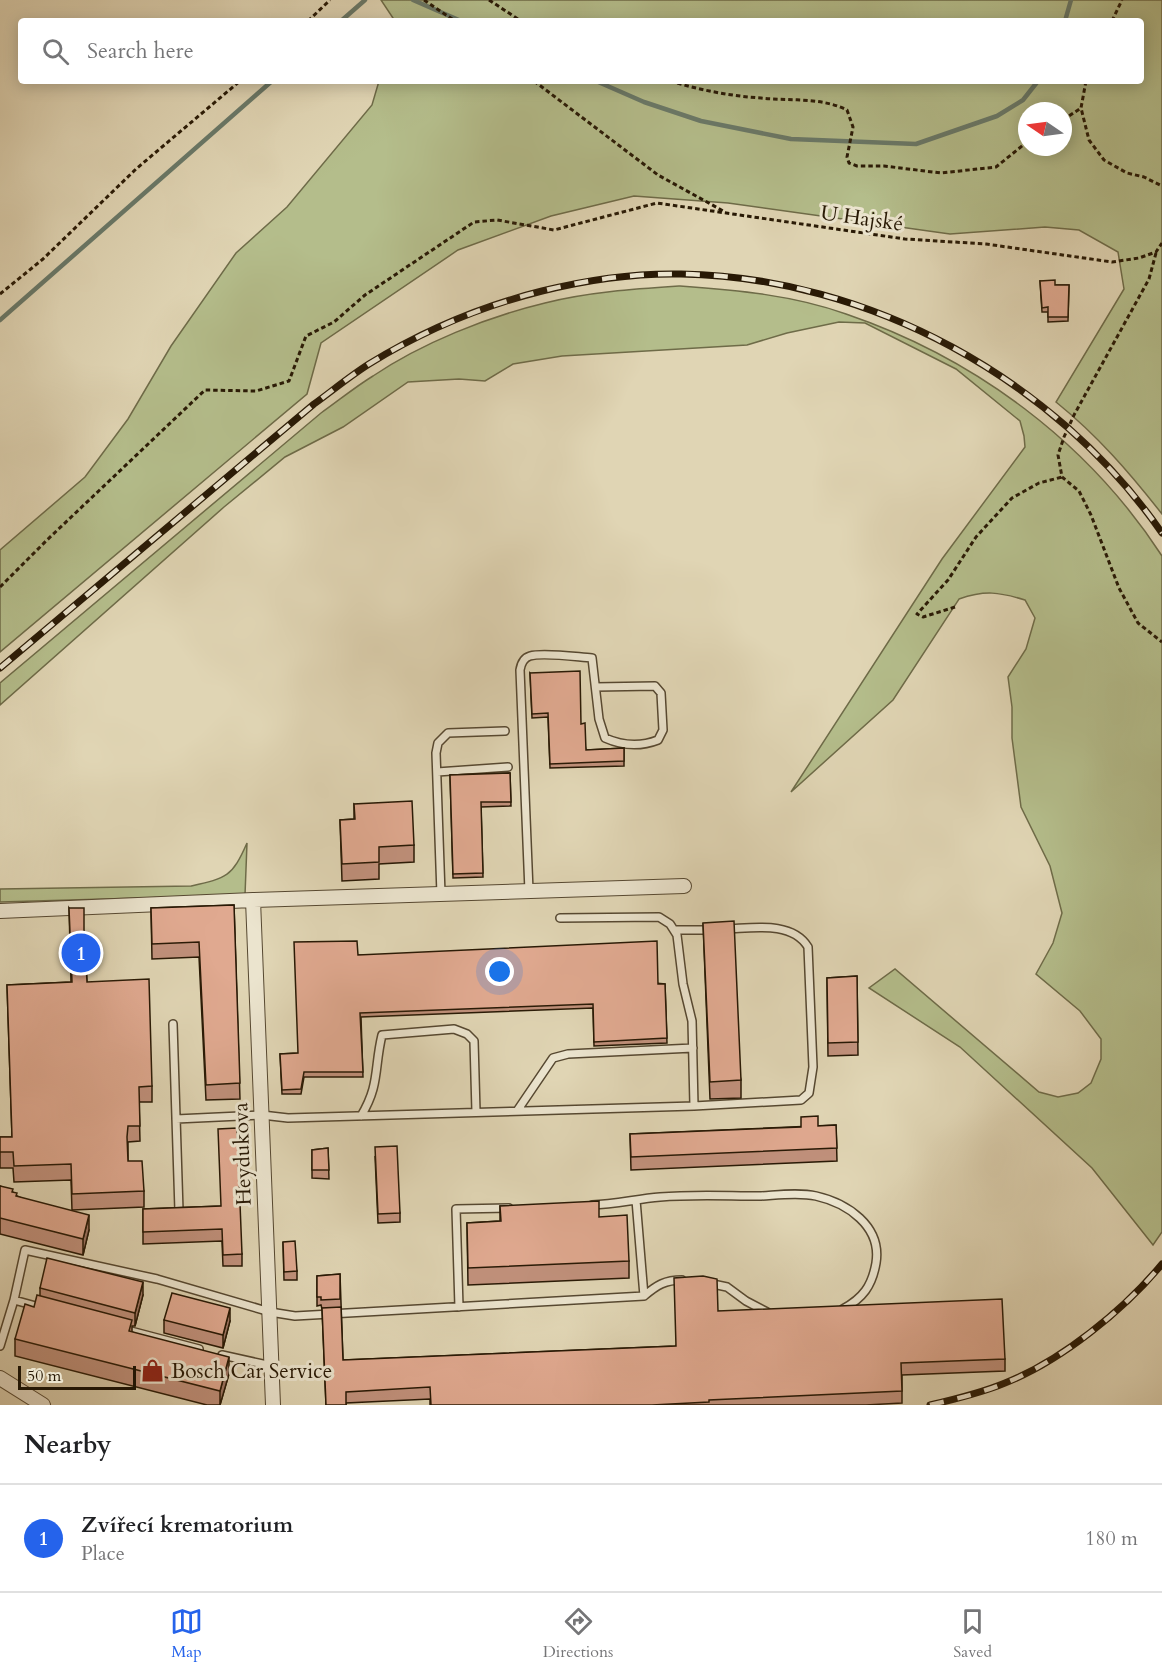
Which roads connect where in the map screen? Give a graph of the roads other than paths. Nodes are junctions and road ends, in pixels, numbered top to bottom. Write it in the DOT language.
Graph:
graph roads {
  1 [pos="596,687"];
  2 [pos="505,731"];
  3 [pos="508,767"];
  4 [pos="437,772"];
  5 [pos="684,886"];
  6 [pos="529,891"];
  7 [pos="441,894"];
  8 [pos="253,900"];
  9 [pos="0,911"];
  10 [pos="560,918"];
  11 [pos="674,930"];
  12 [pos="173,1024"];
  13 [pos="693,1048"];
  14 [pos="694,1106"];
  15 [pos="517,1111"];
  16 [pos="476,1112"];
  17 [pos="261,1115"];
  18 [pos="361,1116"];
  19 [pos="176,1119"];
  20 [pos="636,1200"];
  21 [pos="579,1205"];
  22 [pos="512,1208"];
  23 [pos="179,1211"];
  24 [pos="687,1280"];
  25 [pos="696,1280"];
  26 [pos="644,1296"];
  27 [pos="14,1300"];
  28 [pos="459,1307"];
  29 [pos="48,1309"];
  30 [pos="832,1311"];
  31 [pos="270,1312"];
  32 [pos="774,1313"];
  33 [pos="117,1328"];
  34 [pos="0,1347"];
  35 [pos="272,1366"];
  36 [pos="0,1378"];
  37 [pos="43,1405"];
  38 [pos="273,1405"];
  1 -- 1 [label="lane"];
  1 -- 6 [label="lane"];
  2 -- 4 [label="lane"];
  3 -- 4 [label="lane"];
  4 -- 7 [label="lane"];
  5 -- 6 [label="street"];
  6 -- 7 [label="street"];
  7 -- 8 [label="street"];
  8 -- 9 [label="street"];
  8 -- 17 [label="street, Heydukova"];
  10 -- 11 [label="lane"];
  11 -- 13 [label="lane"];
  11 -- 14 [label="lane"];
  12 -- 19 [label="lane"];
  13 -- 14 [label="lane"];
  13 -- 15 [label="lane"];
  14 -- 15 [label="lane"];
  15 -- 16 [label="lane"];
  16 -- 18 [label="lane"];
  16 -- 18 [label="lane"];
  17 -- 18 [label="lane"];
  17 -- 19 [label="lane"];
  17 -- 31 [label="street, Heydukova"];
  19 -- 23 [label="lane"];
  20 -- 21 [label="lane"];
  20 -- 26 [label="lane"];
  20 -- 30 [label="lane"];
  22 -- 28 [label="lane"];
  24 -- 26 [label="lane"];
  25 -- 32 [label="lane"];
  26 -- 28 [label="lane"];
  27 -- 29 [label="lane"];
  27 -- 31 [label="lane"];
  27 -- 34 [label="lane"];
  28 -- 31 [label="lane"];
  31 -- 35 [label="street, Heydukova"];
  33 -- 35 [label="lane"];
  35 -- 38 [label="street, Heydukova"];
  36 -- 37 [label="street"];
}
